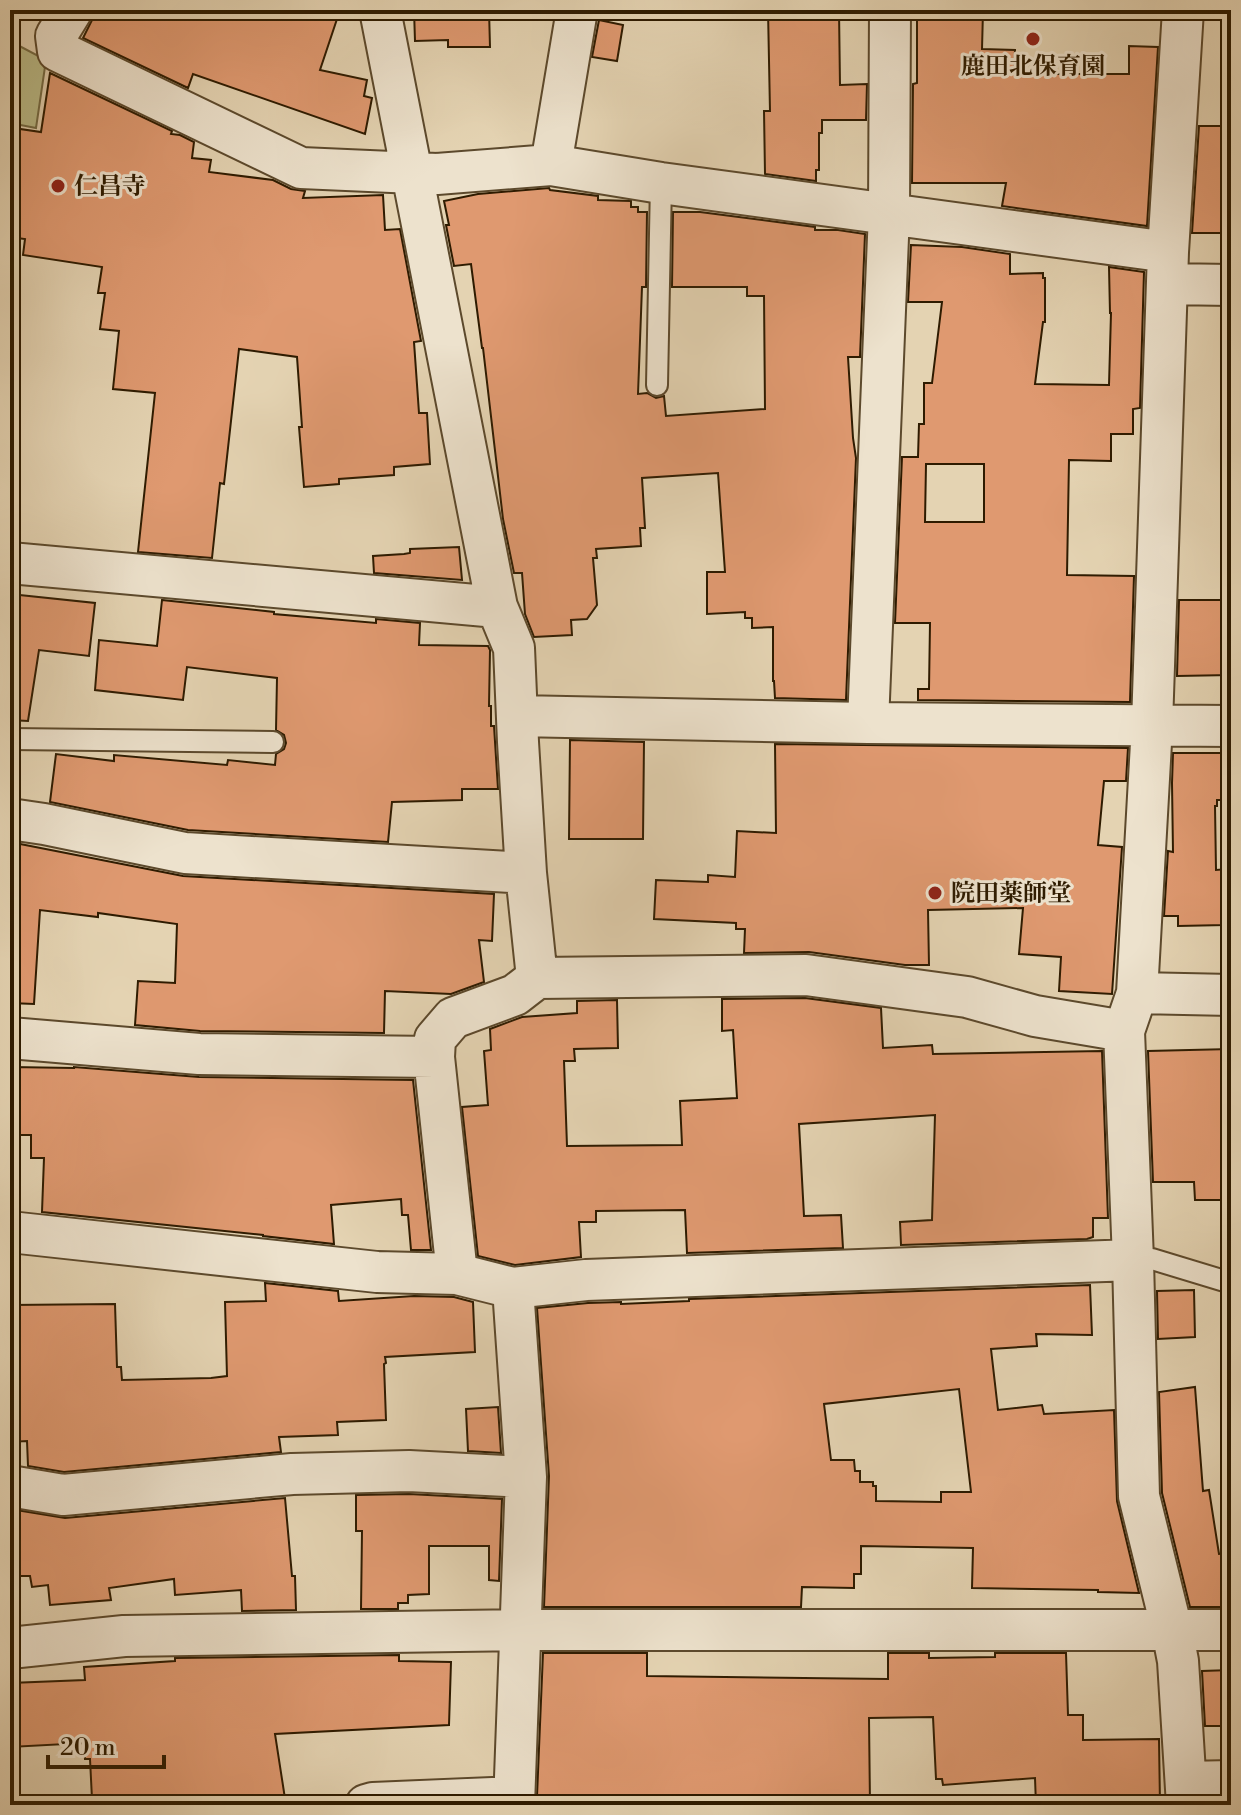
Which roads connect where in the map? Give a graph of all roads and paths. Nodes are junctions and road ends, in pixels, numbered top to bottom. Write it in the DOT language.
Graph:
graph roads {
  1 [pos="72,10"];
  2 [pos="380,10"];
  3 [pos="577,10"];
  4 [pos="890,10"];
  5 [pos="1183,10"];
  6 [pos="551,165"];
  7 [pos="412,172"];
  8 [pos="661,183"];
  9 [pos="889,213"];
  10 [pos="1167,268"];
  11 [pos="1231,285"];
  12 [pos="657,385"];
  13 [pos="10,563"];
  14 [pos="497,607"];
  15 [pos="517,716"];
  16 [pos="868,723"];
  17 [pos="1152,725"];
  18 [pos="1231,726"];
  19 [pos="10,739"];
  20 [pos="273,742"];
  21 [pos="10,819"];
  22 [pos="526,873"];
  23 [pos="537,978"];
  24 [pos="1137,993"];
  25 [pos="1231,995"];
  26 [pos="1124,1031"];
  27 [pos="10,1038"];
  28 [pos="434,1057"];
  29 [pos="10,1232"];
  30 [pos="1133,1260"];
  31 [pos="457,1274"];
  32 [pos="1231,1283"];
  33 [pos="513,1288"];
  34 [pos="526,1477"];
  35 [pos="10,1486"];
  36 [pos="519,1630"];
  37 [pos="1172,1630"];
  38 [pos="1231,1630"];
  39 [pos="10,1648"];
  40 [pos="1231,1781"];
  41 [pos="1186,1794"];
  42 [pos="514,1801"];
  43 [pos="366,1805"];
  1 -- 7 [label="street"];
  2 -- 7 [label="street"];
  3 -- 6 [label="street"];
  4 -- 9 [label="street"];
  5 -- 10 [label="street"];
  6 -- 7 [label="street"];
  6 -- 8 [label="street"];
  7 -- 14 [label="street"];
  8 -- 9 [label="street"];
  8 -- 12 [label="lane"];
  9 -- 10 [label="street"];
  9 -- 16 [label="street"];
  10 -- 11 [label="street"];
  10 -- 17 [label="street"];
  13 -- 14 [label="street"];
  14 -- 15 [label="street"];
  15 -- 16 [label="street"];
  15 -- 22 [label="street"];
  16 -- 17 [label="street"];
  17 -- 18 [label="street"];
  17 -- 24 [label="street"];
  19 -- 20 [label="lane"];
  21 -- 22 [label="street"];
  22 -- 23 [label="street"];
  23 -- 26 [label="street"];
  23 -- 28 [label="street"];
  24 -- 25 [label="street"];
  24 -- 26 [label="street"];
  26 -- 30 [label="street"];
  27 -- 28 [label="street"];
  28 -- 31 [label="street"];
  29 -- 31 [label="street"];
  30 -- 32 [label="lane"];
  30 -- 33 [label="street"];
  30 -- 37 [label="street"];
  31 -- 33 [label="street"];
  33 -- 34 [label="street"];
  34 -- 35 [label="street"];
  34 -- 36 [label="street"];
  36 -- 37 [label="street"];
  36 -- 39 [label="street"];
  36 -- 42 [label="street"];
  37 -- 38 [label="street"];
  37 -- 41 [label="street"];
  40 -- 41 [label="street"];
  42 -- 43 [label="street"];
}
